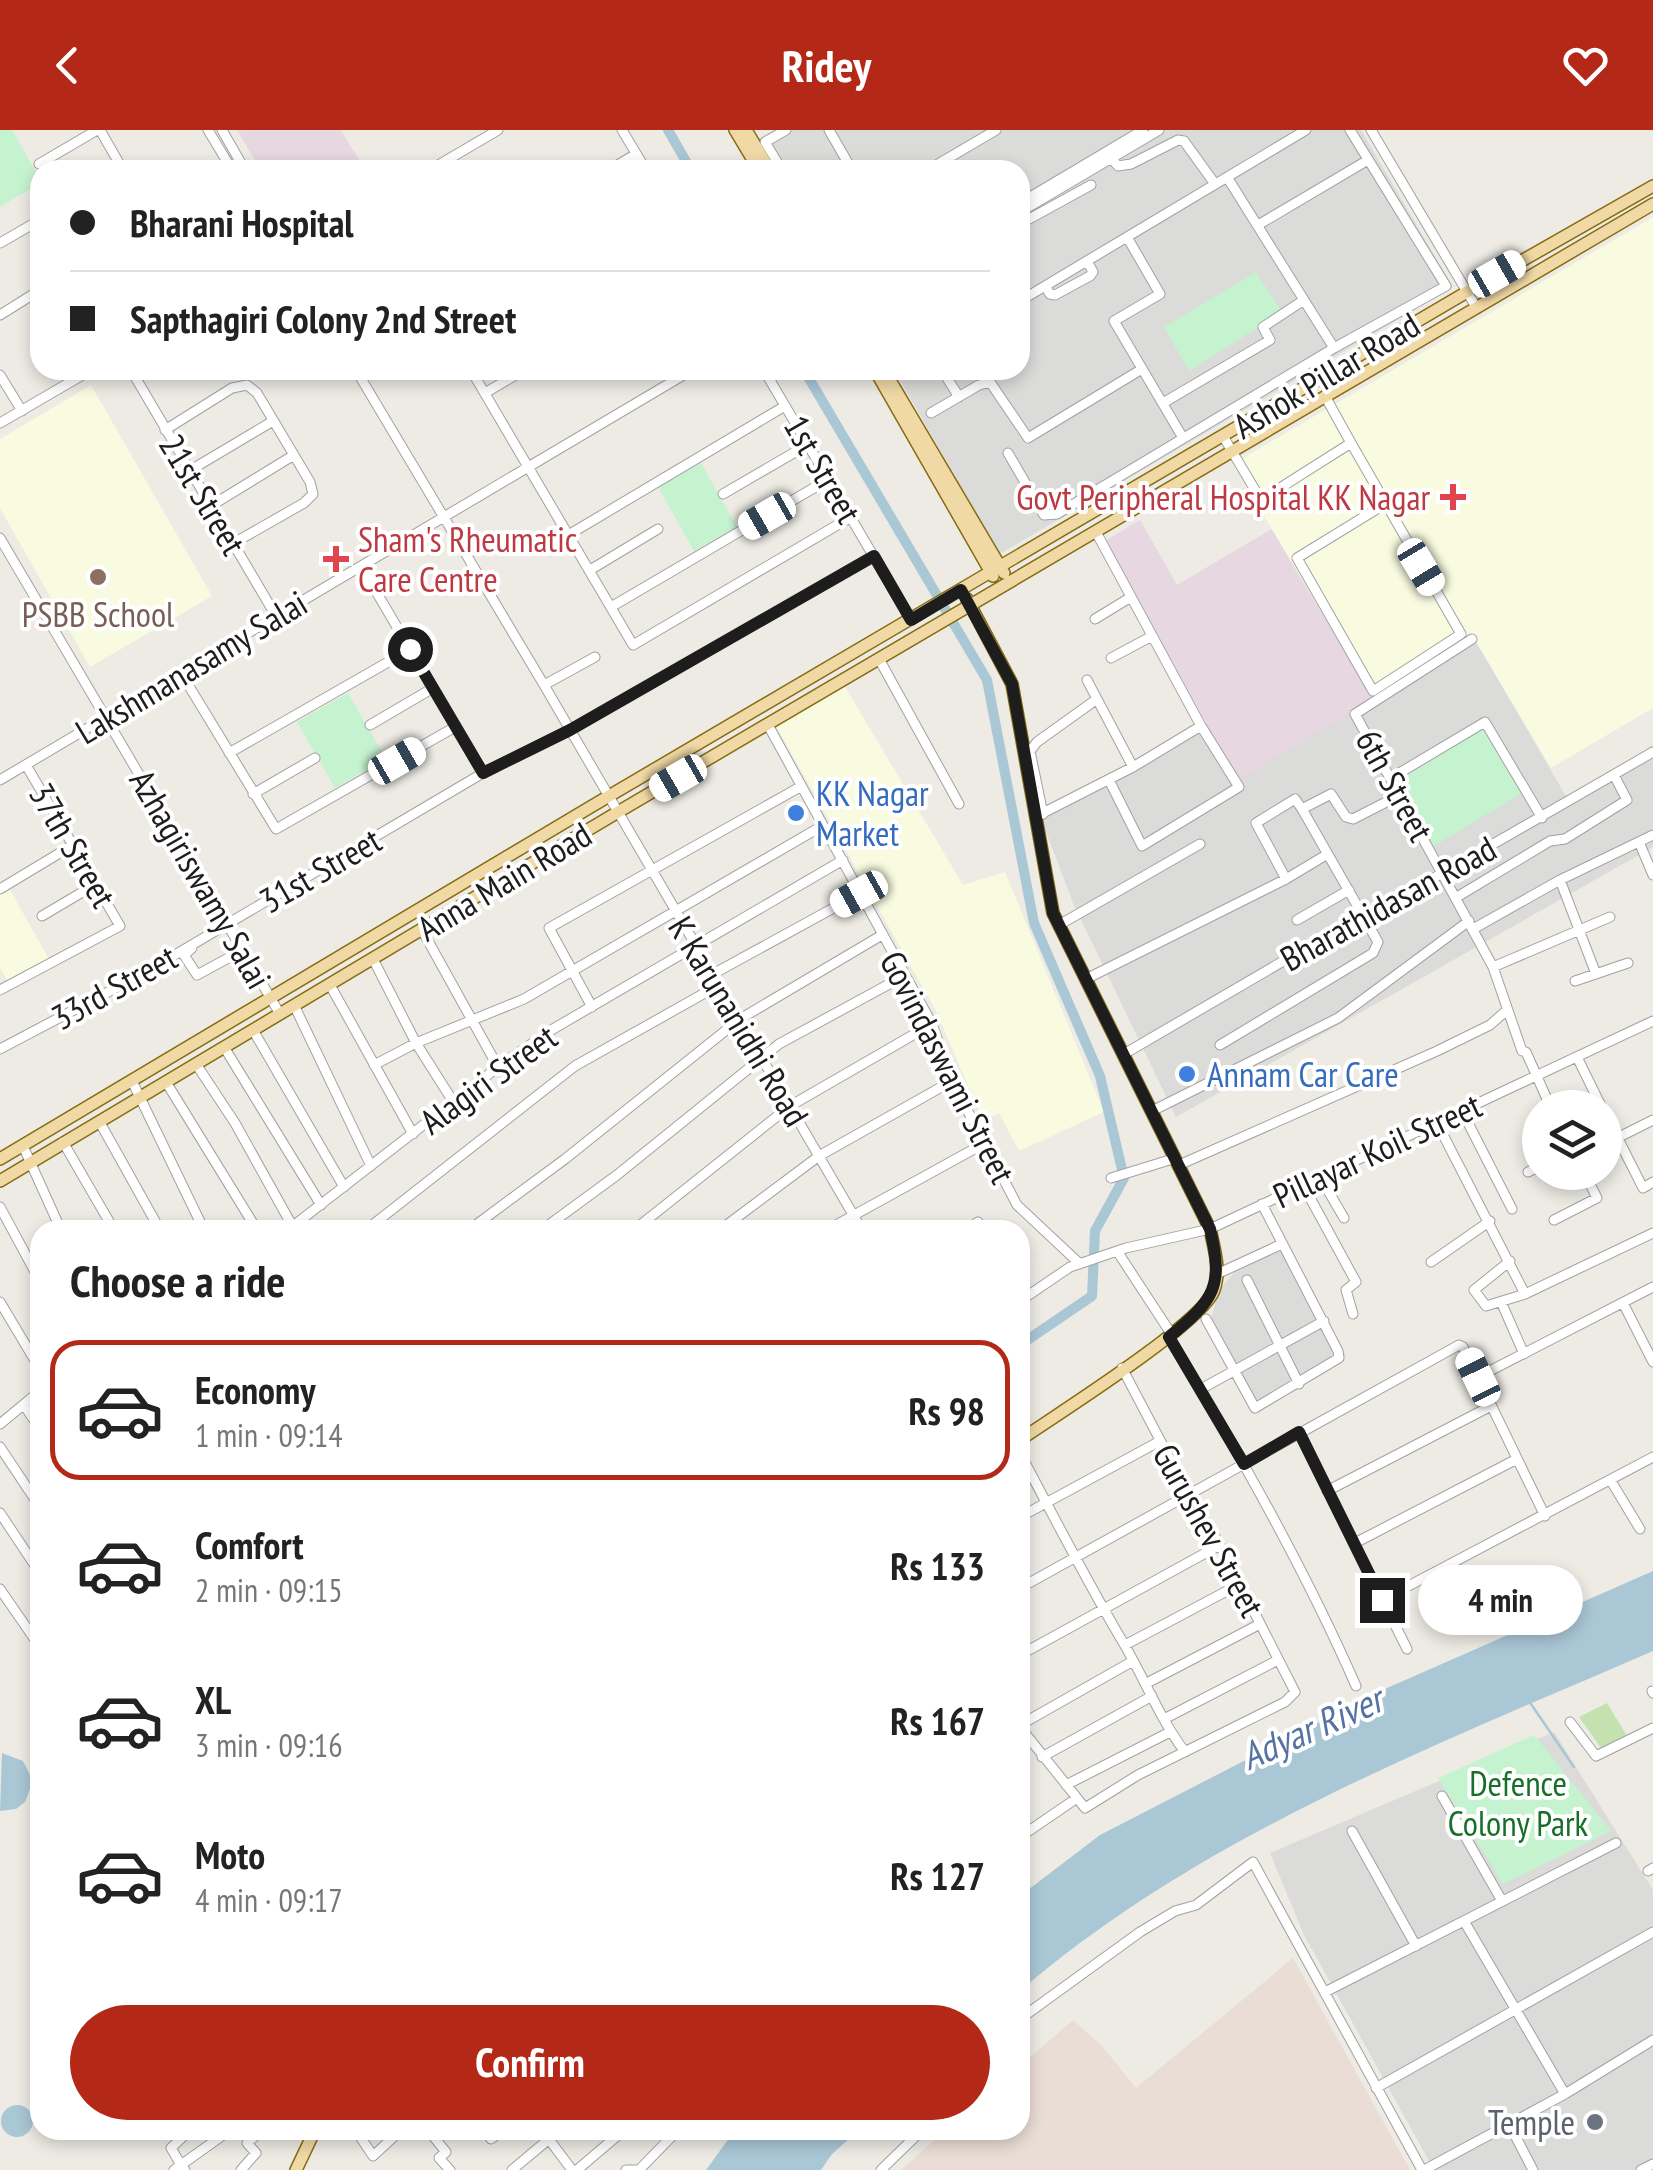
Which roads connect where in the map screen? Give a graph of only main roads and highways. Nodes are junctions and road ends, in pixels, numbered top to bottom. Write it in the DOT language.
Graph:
graph roads {
  1 [pos="735,130"];
  2 [pos="752,132"];
  3 [pos="752,160"];
  4 [pos="765,160"];
  5 [pos="1653,186"];
  6 [pos="1653,204"];
  7 [pos="1618,206"];
  8 [pos="1626,220"];
  9 [pos="881,380"];
  10 [pos="889,380"];
  11 [pos="996,570"];
  12 [pos="1005,585"];
  13 [pos="956,594"];
  14 [pos="964,609"];
  15 [pos="2,1154"];
  16 [pos="0,1181"];
  17 [pos="1030,1433"];
  18 [pos="311,2140"];
  19 [pos="296,2170"];
  1 -- 3 [label="main road"];
  2 -- 4 [label="main road"];
  5 -- 7 [label="main road, Ashok Pillar Road"];
  6 -- 8 [label="main road, Ashok Pillar Road"];
  7 -- 8 [label="main road"];
  7 -- 11 [label="main road, Ashok Pillar Road"];
  8 -- 12 [label="main road, Ashok Pillar Road"];
  9 -- 11 [label="main road"];
  10 -- 11 [label="main road"];
  11 -- 12 [label="main road"];
  11 -- 13 [label="main road, Anna Main Road"];
  12 -- 14 [label="main road, Anna Main Road"];
  13 -- 14 [label="main road"];
  13 -- 15 [label="main road, Anna Main Road"];
  14 -- 16 [label="main road, Anna Main Road"];
  14 -- 17 [label="main road"];
  18 -- 19 [label="main road"];
}
